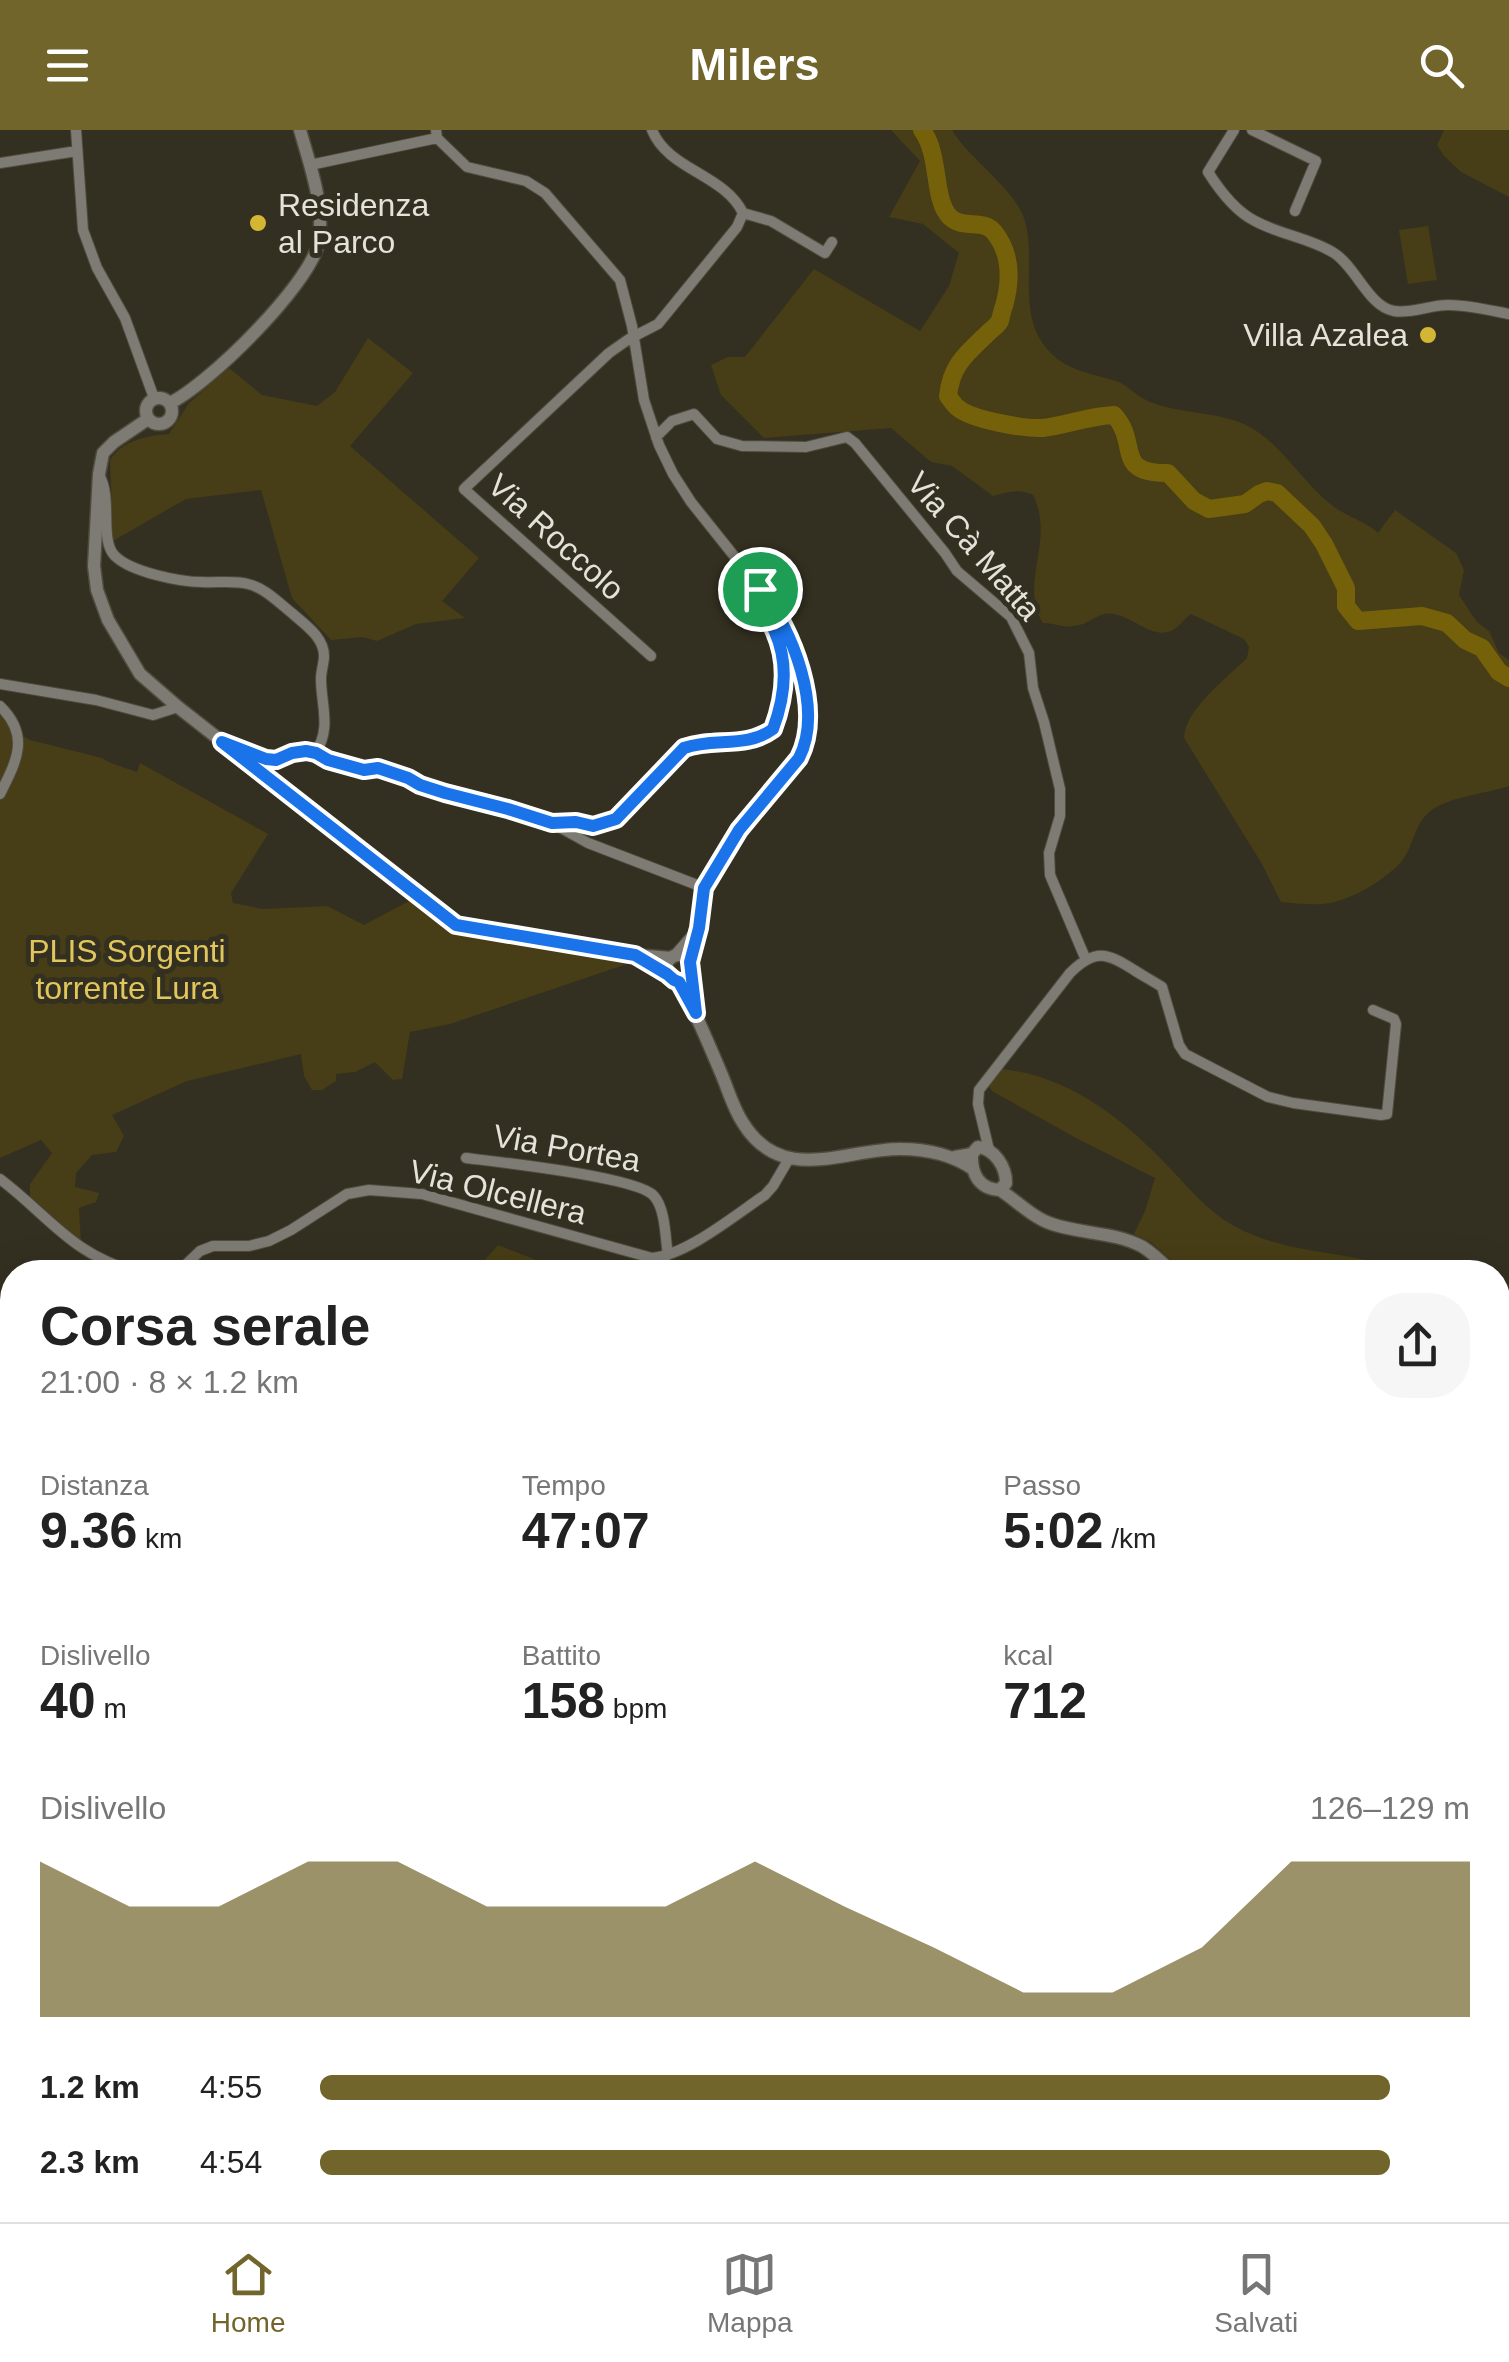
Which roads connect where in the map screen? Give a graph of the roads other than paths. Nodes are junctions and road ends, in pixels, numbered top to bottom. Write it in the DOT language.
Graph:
graph roads {
  1 [pos="76,130"];
  2 [pos="300,130"];
  3 [pos="652,130"];
  4 [pos="1234,130"];
  5 [pos="1252,130"];
  6 [pos="437,134"];
  7 [pos="77,151"];
  8 [pos="0,163"];
  9 [pos="310,165"];
  10 [pos="1295,210"];
  11 [pos="743,213"];
  12 [pos="832,242"];
  13 [pos="1509,314"];
  14 [pos="634,336"];
  15 [pos="154,398"];
  16 [pos="170,403"];
  17 [pos="148,419"];
  18 [pos="656,436"];
  19 [pos="99,474"];
  20 [pos="760,589"];
  21 [pos="652,656"];
  22 [pos="0,684"];
  23 [pos="0,706"];
  24 [pos="178,707"];
  25 [pos="222,742"];
  26 [pos="316,753"];
  27 [pos="0,794"];
  28 [pos="552,823"];
  29 [pos="704,888"];
  30 [pos="699,928"];
  31 [pos="635,955"];
  32 [pos="672,957"];
  33 [pos="1091,957"];
  34 [pos="682,973"];
  35 [pos="1373,1010"];
  36 [pos="980,1150"];
  37 [pos="955,1157"];
  38 [pos="466,1158"];
  39 [pos="790,1158"];
  40 [pos="972,1169"];
  41 [pos="0,1179"];
  42 [pos="1003,1184"];
  43 [pos="668,1255"];
  44 [pos="99,1260"];
  45 [pos="191,1260"];
  46 [pos="1160,1260"];
  1 -- 7 [label="street"];
  2 -- 9 [label="street"];
  3 -- 11 [label="street"];
  4 -- 13 [label="street"];
  5 -- 10 [label="street"];
  6 -- 9 [label="street"];
  6 -- 14 [label="street"];
  7 -- 8 [label="street"];
  7 -- 15 [label="street"];
  9 -- 16 [label="street"];
  11 -- 12 [label="street"];
  11 -- 14 [label="street"];
  14 -- 18 [label="street"];
  14 -- 21 [label="street, Via Roccolo"];
  15 -- 16 [label="street"];
  15 -- 17 [label="street"];
  16 -- 17 [label="street"];
  17 -- 19 [label="street"];
  18 -- 20 [label="street"];
  18 -- 33 [label="street, Via Cà Matta"];
  19 -- 24 [label="street"];
  19 -- 26 [label="street"];
  20 -- 28 [label="street"];
  20 -- 29 [label="street"];
  22 -- 24 [label="street"];
  23 -- 27 [label="street"];
  24 -- 25 [label="street"];
  25 -- 26 [label="street"];
  25 -- 31 [label="street"];
  26 -- 28 [label="street"];
  28 -- 29 [label="street"];
  29 -- 30 [label="street"];
  30 -- 32 [label="street"];
  30 -- 34 [label="street"];
  31 -- 32 [label="street"];
  31 -- 34 [label="street"];
  32 -- 34 [label="street"];
  32 -- 34 [label="street"];
  33 -- 35 [label="street"];
  33 -- 36 [label="street"];
  34 -- 39 [label="street"];
  36 -- 37 [label="street"];
  36 -- 40 [label="street"];
  36 -- 42 [label="street"];
  37 -- 39 [label="street"];
  37 -- 40 [label="street"];
  38 -- 43 [label="street, Via Portea"];
  39 -- 43 [label="street"];
  40 -- 42 [label="street"];
  41 -- 44 [label="street"];
  42 -- 46 [label="street"];
  43 -- 45 [label="street, Via Olcellera"];
}
